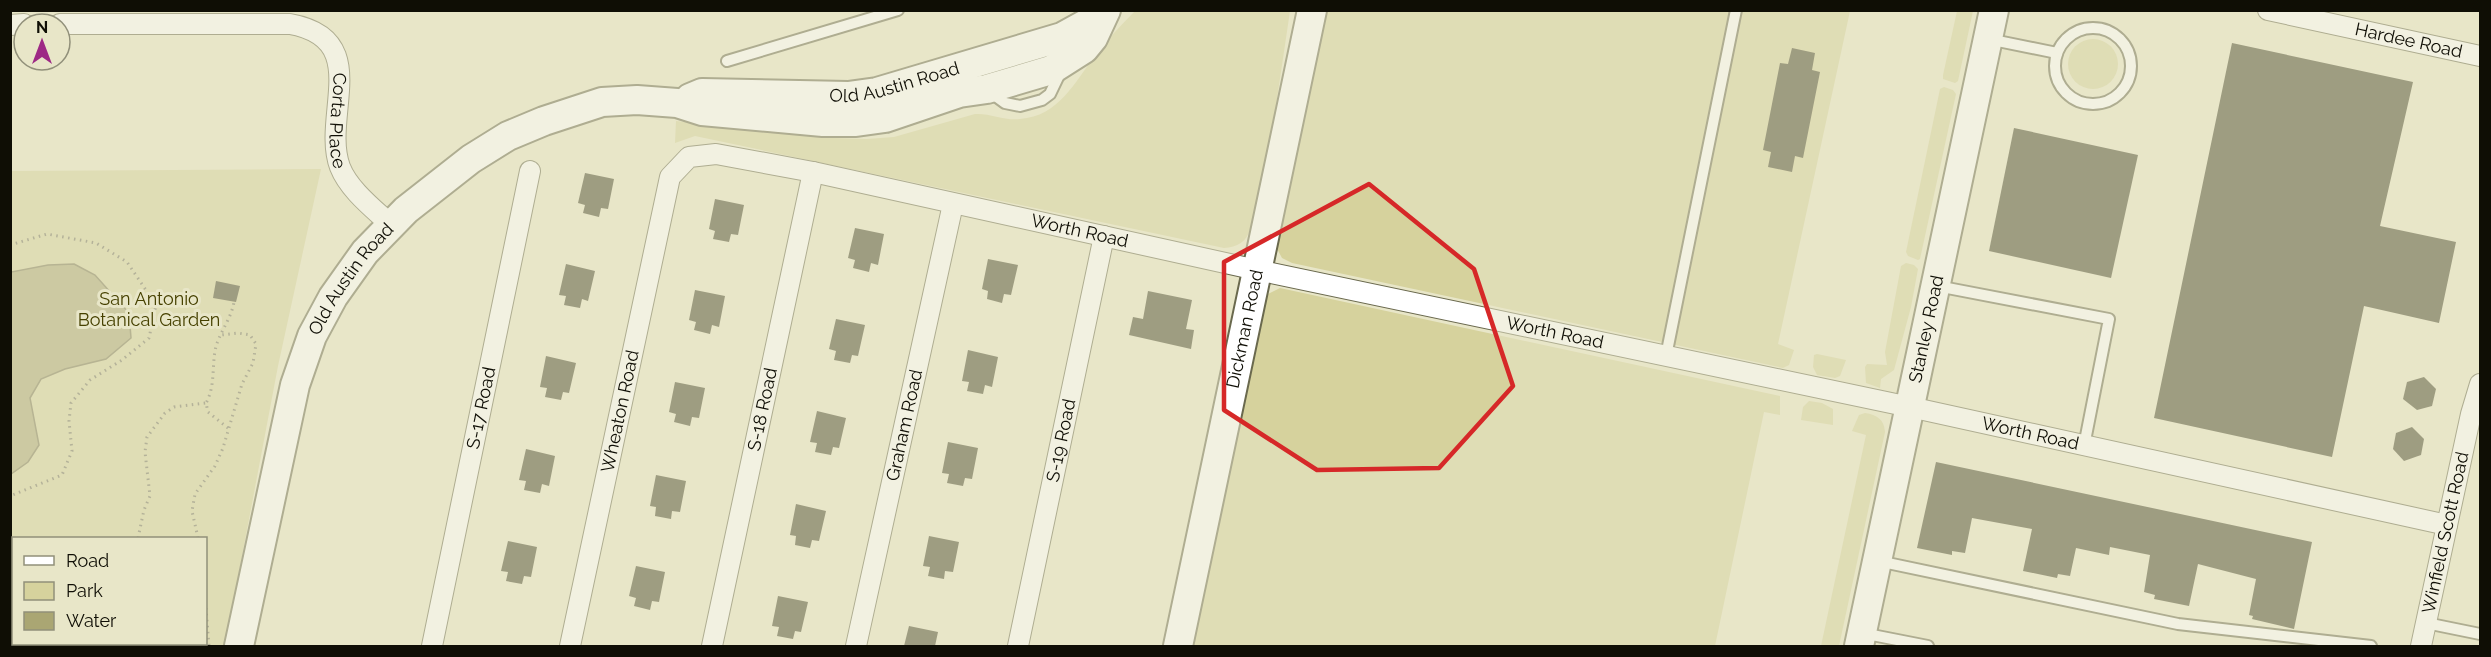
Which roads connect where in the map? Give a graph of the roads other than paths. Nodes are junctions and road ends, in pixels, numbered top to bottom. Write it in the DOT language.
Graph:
graph roads {
  1 [pos="898,10"];
  2 [pos="1312,10"];
  3 [pos="1736,10"];
  4 [pos="1994,10"];
  5 [pos="2268,10"];
  6 [pos="1104,13"];
  7 [pos="72,24"];
  8 [pos="1988,39"];
  9 [pos="2057,53"];
  10 [pos="2481,56"];
  11 [pos="727,61"];
  12 [pos="982,76"];
  13 [pos="677,103"];
  14 [pos="530,171"];
  15 [pos="813,172"];
  16 [pos="670,177"];
  17 [pos="953,204"];
  18 [pos="391,225"];
  19 [pos="1104,236"];
  20 [pos="1257,270"];
  21 [pos="1936,286"];
  22 [pos="1666,356"];
  23 [pos="2481,384"];
  24 [pos="1910,407"];
  25 [pos="2084,446"];
  26 [pos="2447,525"];
  27 [pos="1877,561"];
  28 [pos="2426,623"];
  29 [pos="2481,634"];
  30 [pos="1861,640"];
  31 [pos="1916,645"];
  32 [pos="239,646"];
  33 [pos="432,646"];
  34 [pos="570,646"];
  35 [pos="712,646"];
  36 [pos="856,646"];
  37 [pos="1018,646"];
  38 [pos="1178,646"];
  39 [pos="1928,646"];
  40 [pos="2371,646"];
  41 [pos="2421,646"];
  1 -- 11 [label="lane"];
  2 -- 20 [label="street, Dickman Road"];
  3 -- 22 [label="lane"];
  4 -- 8 [label="street, Stanley Road"];
  5 -- 10 [label="street, Hardee Road"];
  6 -- 12 [label="street, Old Austin Road"];
  6 -- 12 [label="street, Old Austin Road"];
  7 -- 18 [label="street, Corta Place"];
  8 -- 9 [label="lane"];
  8 -- 21 [label="street, Stanley Road"];
  9 -- 9 [label="lane"];
  12 -- 13 [label="street, Old Austin Road"];
  12 -- 13 [label="street, Old Austin Road"];
  13 -- 18 [label="street, Old Austin Road"];
  14 -- 33 [label="street, S-17 Road"];
  15 -- 16 [label="street, Worth Road"];
  15 -- 17 [label="street, Worth Road"];
  15 -- 35 [label="street, S-18 Road"];
  16 -- 34 [label="street, Wheaton Road"];
  17 -- 19 [label="street, Worth Road"];
  17 -- 36 [label="street, Graham Road"];
  18 -- 32 [label="street, Old Austin Road"];
  19 -- 20 [label="street, Worth Road"];
  19 -- 37 [label="street, S-19 Road"];
  20 -- 22 [label="street, Worth Road"];
  20 -- 38 [label="street, Dickman Road"];
  21 -- 24 [label="street, Stanley Road"];
  21 -- 25 [label="lane"];
  22 -- 24 [label="street, Worth Road"];
  23 -- 26 [label="street, Winfield Scott Road"];
  24 -- 25 [label="street, Worth Road"];
  24 -- 27 [label="street, Stanley Road"];
  25 -- 26 [label="street, Worth Road"];
  26 -- 28 [label="street, Winfield Scott Road"];
  27 -- 30 [label="street, Stanley Road"];
  27 -- 40 [label="lane"];
  28 -- 29 [label="lane"];
  28 -- 41 [label="street, Winfield Scott Road"];
  30 -- 31 [label="lane"];
  31 -- 39 [label="lane"];
}
